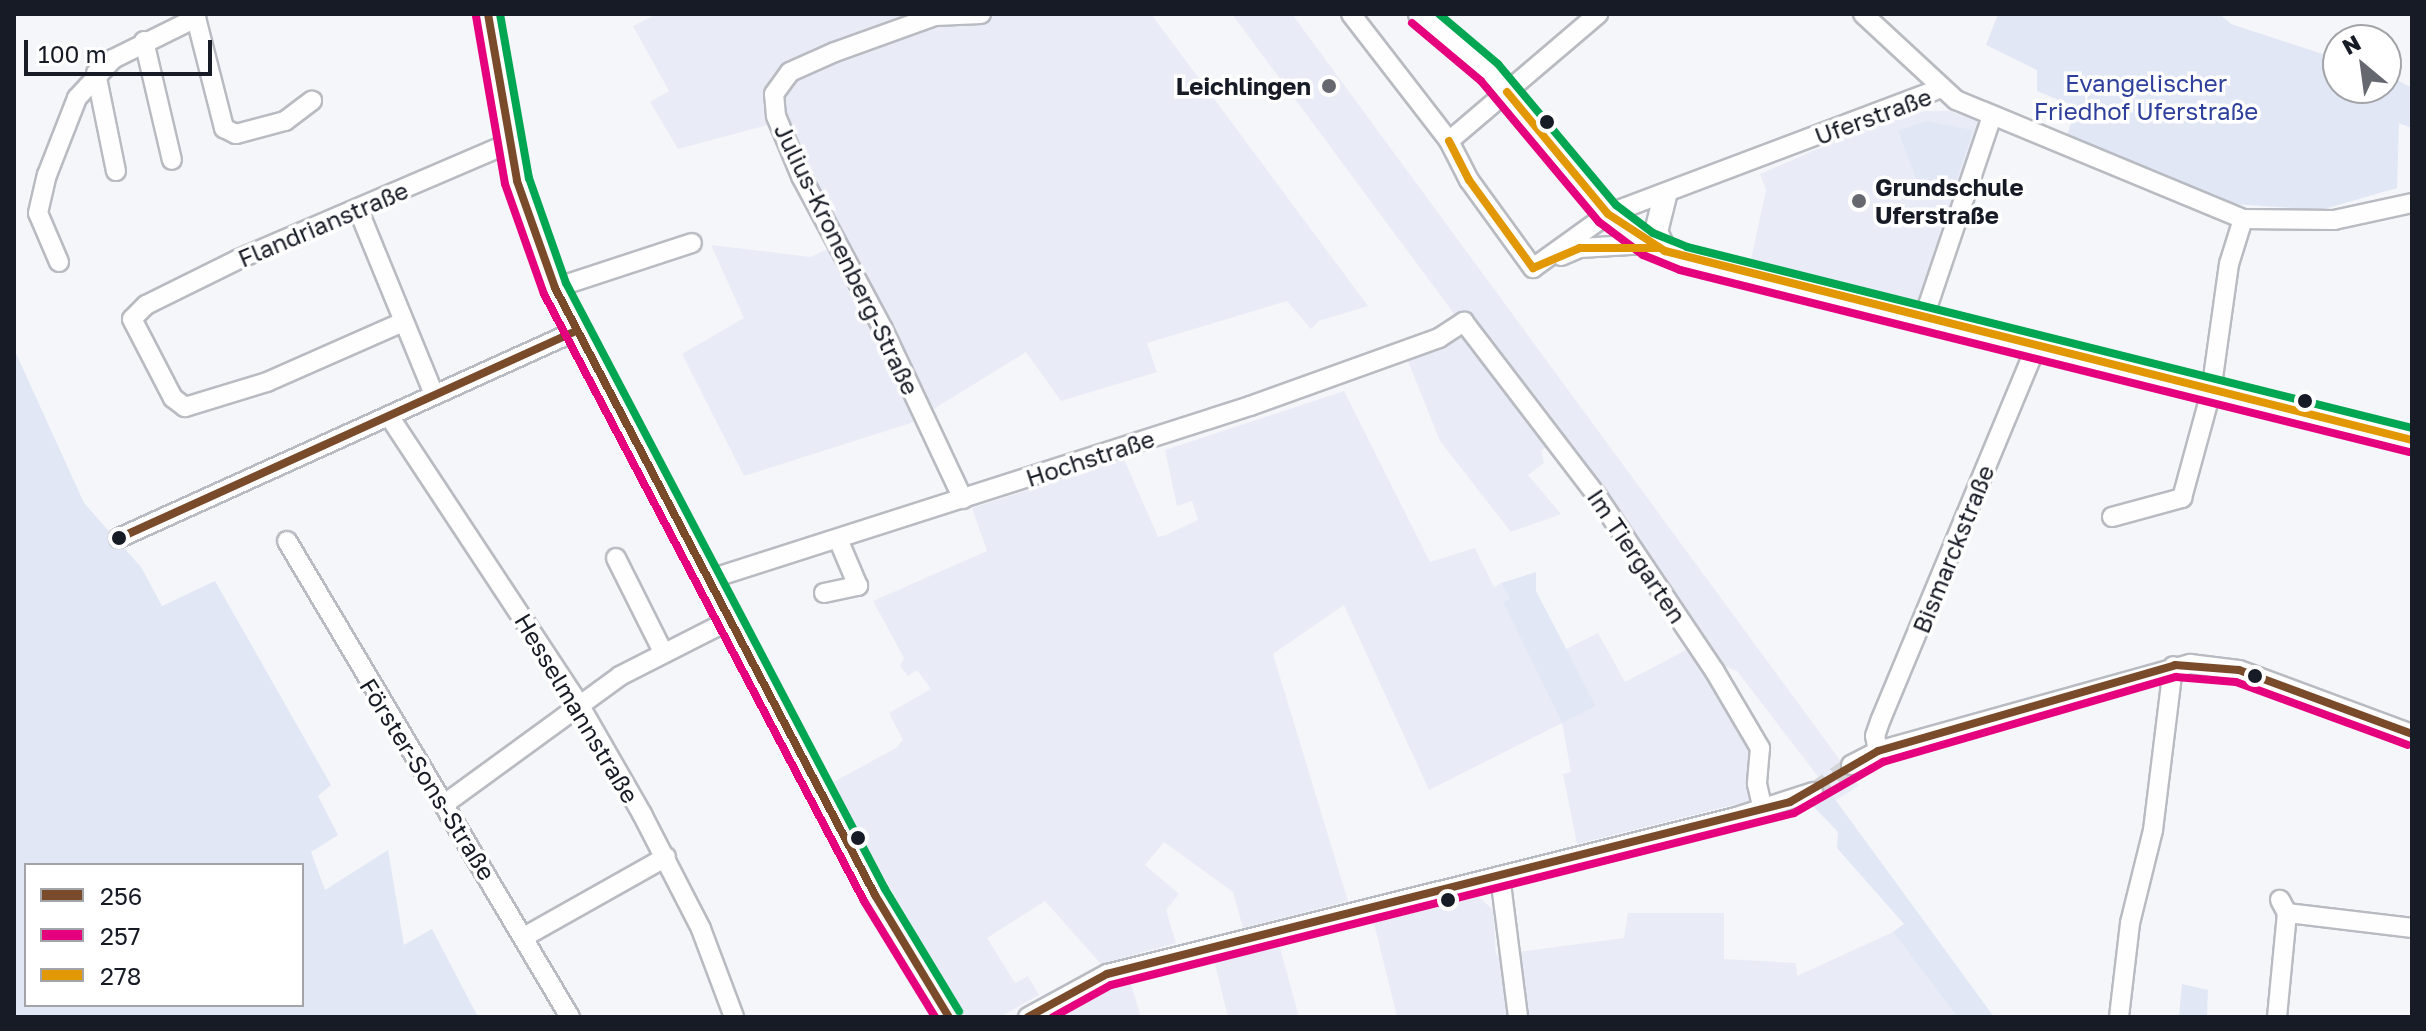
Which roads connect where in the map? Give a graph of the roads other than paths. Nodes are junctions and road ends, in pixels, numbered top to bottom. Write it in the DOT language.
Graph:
graph roads {
  1 [pos="488,14"];
  2 [pos="981,14"];
  3 [pos="1351,14"];
  4 [pos="1420,14"];
  5 [pos="1598,14"];
  6 [pos="1863,14"];
  7 [pos="198,15"];
  8 [pos="144,41"];
  9 [pos="96,73"];
  10 [pos="1939,89"];
  11 [pos="1507,92"];
  12 [pos="312,101"];
  13 [pos="1992,116"];
  14 [pos="1449,141"];
  15 [pos="509,143"];
  16 [pos="172,160"];
  17 [pos="116,171"];
  18 [pos="1665,196"];
  19 [pos="2412,203"];
  20 [pos="358,209"];
  21 [pos="1608,214"];
  22 [pos="2243,219"];
  23 [pos="692,243"];
  24 [pos="1656,247"];
  25 [pos="59,262"];
  26 [pos="1533,268"];
  27 [pos="555,288"];
  28 [pos="1924,317"];
  29 [pos="403,322"];
  30 [pos="1464,322"];
  31 [pos="576,331"];
  32 [pos="2036,347"];
  33 [pos="2211,392"];
  34 [pos="434,394"];
  35 [pos="389,416"];
  36 [pos="2412,440"];
  37 [pos="963,499"];
  38 [pos="2112,517"];
  39 [pos="119,538"];
  40 [pos="838,539"];
  41 [pos="287,541"];
  42 [pos="616,558"];
  43 [pos="710,579"];
  44 [pos="824,593"];
  45 [pos="732,619"];
  46 [pos="663,652"];
  47 [pos="2173,666"];
  48 [pos="580,706"];
  49 [pos="2412,734"];
  50 [pos="1878,751"];
  51 [pos="1851,765"];
  52 [pos="1813,792"];
  53 [pos="446,803"];
  54 [pos="1763,810"];
  55 [pos="666,857"];
  56 [pos="1500,876"];
  57 [pos="2412,928"];
  58 [pos="524,937"];
  59 [pos="570,1017"];
  60 [pos="734,1017"];
  61 [pos="949,1017"];
  62 [pos="1028,1017"];
  63 [pos="1518,1017"];
  64 [pos="2119,1017"];
  65 [pos="2277,1017"];
  1 -- 15 [label="main road"];
  2 -- 37 [label="street, Julius-Kronenberg-Straße"];
  3 -- 14 [label="street"];
  4 -- 11 [label="main road"];
  5 -- 11 [label="street"];
  6 -- 10 [label="street"];
  7 -- 8 [label="street"];
  7 -- 12 [label="street"];
  8 -- 9 [label="street"];
  8 -- 16 [label="street"];
  9 -- 17 [label="street"];
  9 -- 25 [label="street"];
  10 -- 13 [label="street, Uferstraße"];
  10 -- 18 [label="street, Uferstraße"];
  11 -- 14 [label="street"];
  11 -- 21 [label="main road"];
  13 -- 22 [label="street, Uferstraße"];
  13 -- 28 [label="street"];
  14 -- 26 [label="street"];
  15 -- 20 [label="street, Flandrianstraße"];
  15 -- 27 [label="main road"];
  18 -- 21 [label="street, Uferstraße"];
  18 -- 24 [label="main road"];
  19 -- 22 [label="street, Uferstraße"];
  20 -- 29 [label="street"];
  20 -- 29 [label="street, Flandrianstraße"];
  21 -- 24 [label="main road"];
  21 -- 26 [label="street, Uferstraße"];
  22 -- 33 [label="street"];
  23 -- 27 [label="street"];
  24 -- 26 [label="street"];
  24 -- 28 [label="main road"];
  27 -- 31 [label="main road"];
  28 -- 32 [label="main road"];
  29 -- 34 [label="street"];
  30 -- 37 [label="street, Hochstraße"];
  30 -- 54 [label="street, Im Tiergarten"];
  31 -- 34 [label="street"];
  31 -- 43 [label="main road"];
  32 -- 33 [label="main road"];
  32 -- 50 [label="street, Bismarckstraße"];
  33 -- 36 [label="main road"];
  33 -- 38 [label="street"];
  34 -- 35 [label="street"];
  35 -- 39 [label="street"];
  35 -- 48 [label="street, Hesselmannstraße"];
  37 -- 40 [label="street, Hochstraße"];
  40 -- 43 [label="street, Hochstraße"];
  40 -- 44 [label="street"];
  41 -- 53 [label="street, Förster-Sons-Straße"];
  42 -- 46 [label="street"];
  43 -- 45 [label="main road"];
  45 -- 46 [label="street"];
  45 -- 61 [label="main road"];
  46 -- 48 [label="street"];
  47 -- 49 [label="street"];
  47 -- 50 [label="street"];
  47 -- 64 [label="street"];
  48 -- 53 [label="street"];
  48 -- 55 [label="street, Hesselmannstraße"];
  50 -- 51 [label="street"];
  52 -- 54 [label="street"];
  53 -- 58 [label="street, Förster-Sons-Straße"];
  54 -- 56 [label="street"];
  55 -- 58 [label="street"];
  55 -- 60 [label="street, Hesselmannstraße"];
  56 -- 62 [label="street"];
  56 -- 63 [label="street"];
  57 -- 65 [label="street"];
  58 -- 59 [label="street, Förster-Sons-Straße"];
}
